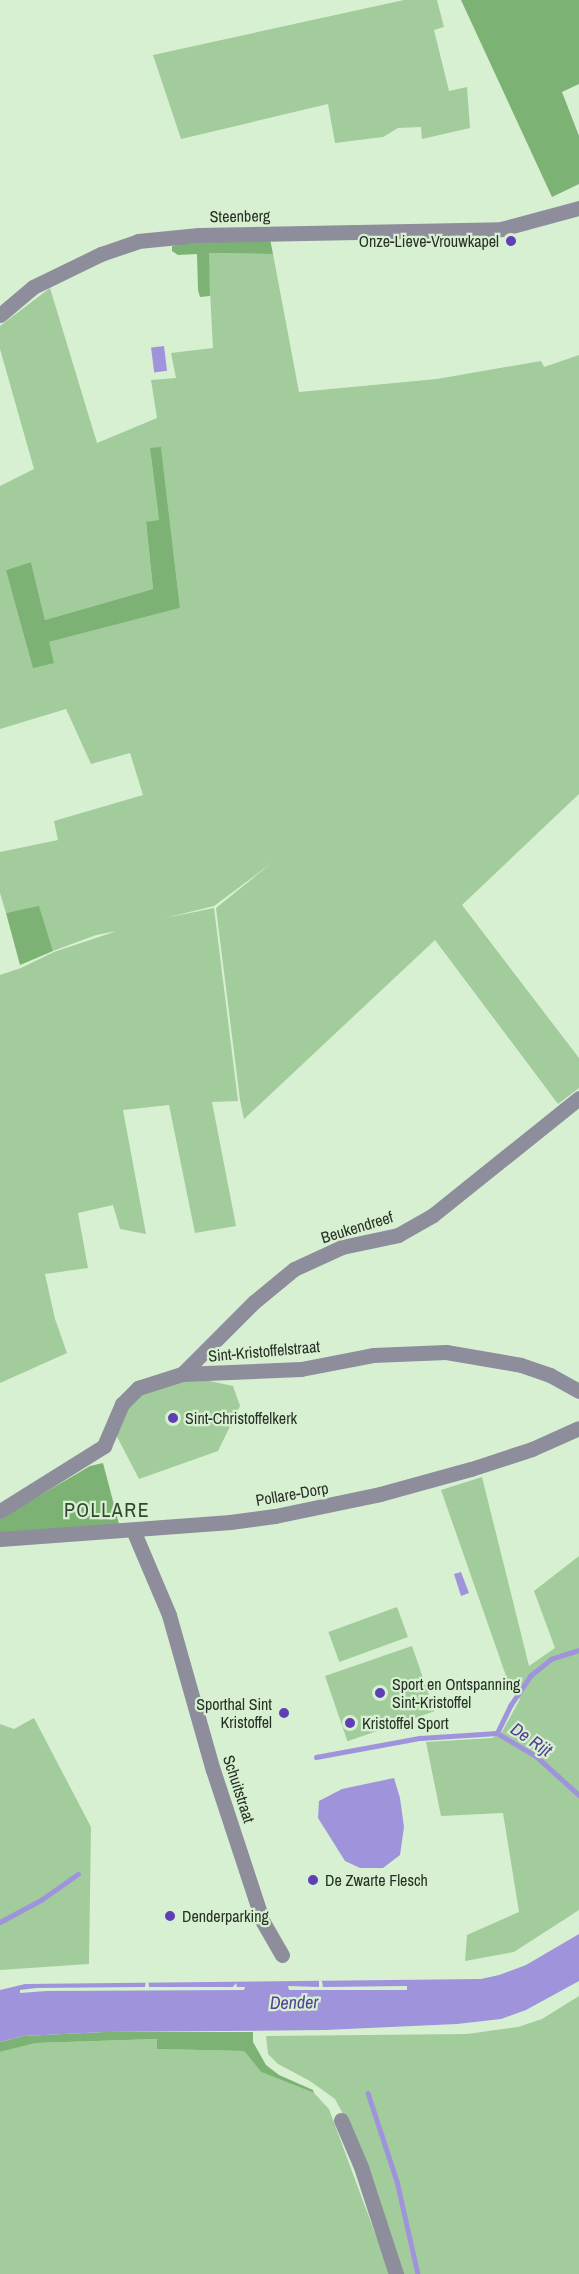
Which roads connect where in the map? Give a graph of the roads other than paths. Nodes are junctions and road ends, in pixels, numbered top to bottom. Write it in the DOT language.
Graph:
graph roads {
  1 [pos="579,208"];
  2 [pos="0,315"];
  3 [pos="579,1098"];
  4 [pos="182,1374"];
  5 [pos="579,1391"];
  6 [pos="579,1428"];
  7 [pos="0,1511"];
  8 [pos="133,1530"];
  9 [pos="0,1539"];
  10 [pos="282,1955"];
  11 [pos="341,2120"];
  12 [pos="396,2274"];
  1 -- 2 [label="street, Steenberg"];
  3 -- 4 [label="street, Beukendreef"];
  4 -- 5 [label="street, Sint-Kristoffelstraat"];
  4 -- 7 [label="street, Sint-Kristoffelstraat"];
  6 -- 8 [label="street, Pollare-Dorp"];
  8 -- 9 [label="street, Pollare-Dorp"];
  8 -- 10 [label="street, Schuitstraat"];
  11 -- 12 [label="street"];
}
